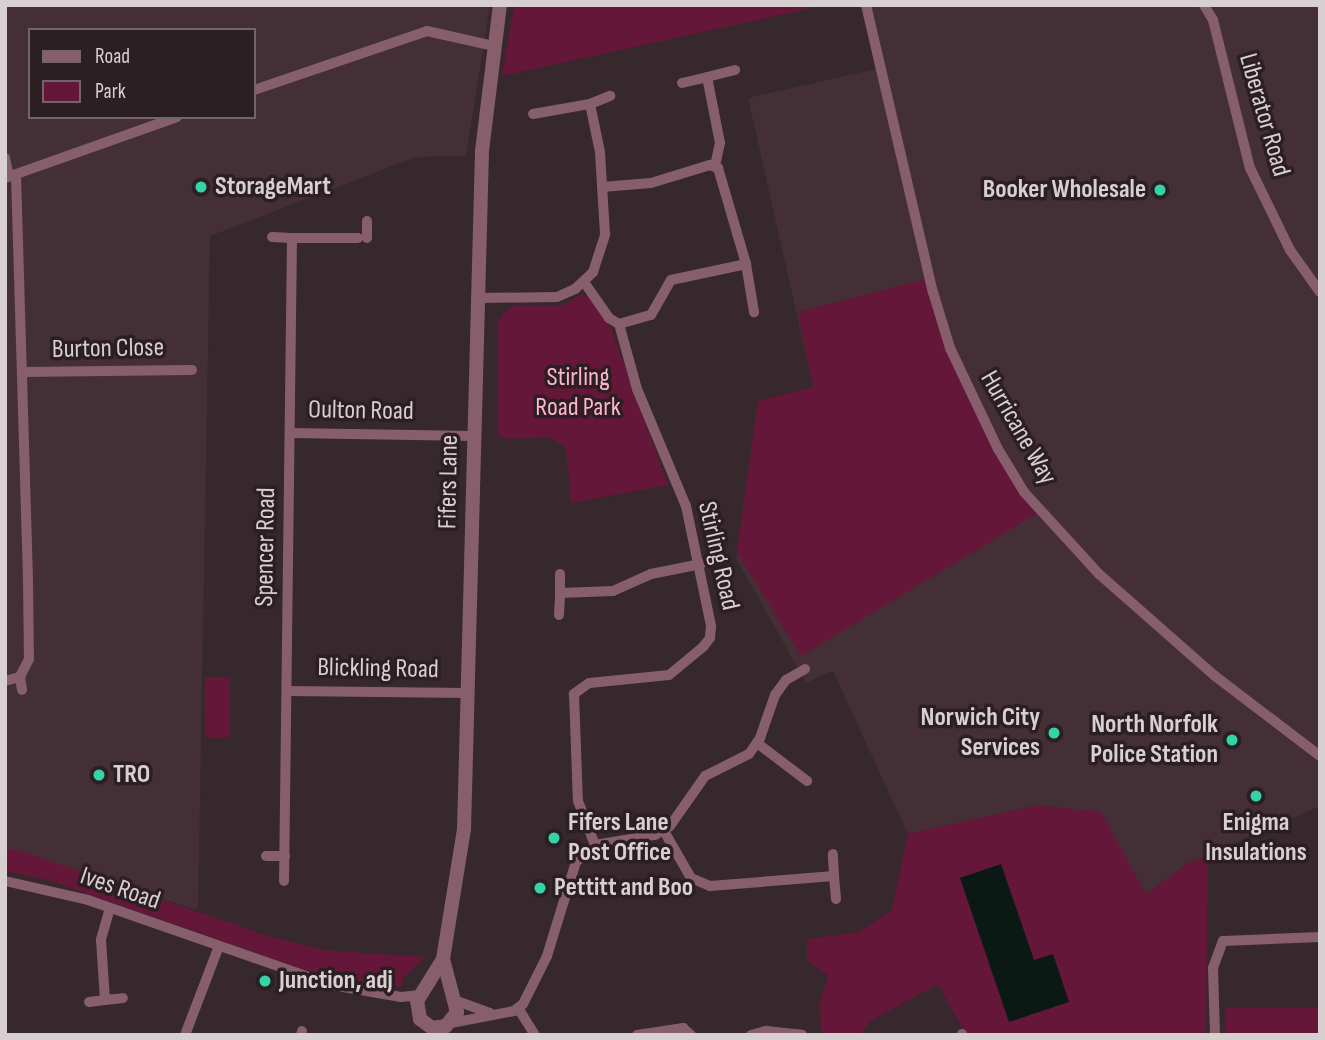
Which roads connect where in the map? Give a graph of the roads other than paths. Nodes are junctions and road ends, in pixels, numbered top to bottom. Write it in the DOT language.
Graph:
graph roads {
  1 [pos="500,5"];
  2 [pos="866,5"];
  3 [pos="1203,5"];
  4 [pos="494,46"];
  5 [pos="735,70"];
  6 [pos="707,77"];
  7 [pos="681,83"];
  8 [pos="256,89"];
  9 [pos="610,96"];
  10 [pos="590,104"];
  11 [pos="533,114"];
  12 [pos="171,119"];
  13 [pos="5,158"];
  14 [pos="715,166"];
  15 [pos="10,177"];
  16 [pos="602,187"];
  17 [pos="367,221"];
  18 [pos="272,237"];
  19 [pos="292,238"];
  20 [pos="746,264"];
  21 [pos="584,282"];
  22 [pos="1320,292"];
  23 [pos="478,298"];
  24 [pos="754,312"];
  25 [pos="619,324"];
  26 [pos="192,370"];
  27 [pos="23,372"];
  28 [pos="290,433"];
  29 [pos="474,436"];
  30 [pos="701,564"];
  31 [pos="560,574"];
  32 [pos="560,593"];
  33 [pos="559,615"];
  34 [pos="804,668"];
  35 [pos="20,677"];
  36 [pos="5,681"];
  37 [pos="22,690"];
  38 [pos="287,691"];
  39 [pos="468,694"];
  40 [pos="757,743"];
  41 [pos="1320,756"];
  42 [pos="807,781"];
  43 [pos="664,831"];
  44 [pos="595,845"];
  45 [pos="833,854"];
  46 [pos="265,856"];
  47 [pos="285,856"];
  48 [pos="834,876"];
  49 [pos="5,881"];
  50 [pos="284,881"];
  51 [pos="836,899"];
  52 [pos="110,908"];
  53 [pos="1320,937"];
  54 [pos="219,946"];
  55 [pos="443,959"];
  56 [pos="422,993"];
  57 [pos="454,996"];
  58 [pos="401,997"];
  59 [pos="123,998"];
  60 [pos="105,1000"];
  61 [pos="89,1002"];
  62 [pos="519,1008"];
  63 [pos="418,1014"];
  64 [pos="492,1014"];
  65 [pos="442,1028"];
  66 [pos="185,1035"];
  67 [pos="418,1035"];
  68 [pos="535,1035"];
  69 [pos="637,1035"];
  70 [pos="691,1035"];
  71 [pos="751,1035"];
  72 [pos="802,1035"];
  73 [pos="1215,1035"];
  1 -- 4 [label="street, Fifers Lane"];
  2 -- 41 [label="street, Hurricane Way"];
  3 -- 22 [label="street, Liberator Road"];
  4 -- 8 [label="street"];
  4 -- 23 [label="street, Fifers Lane"];
  5 -- 6 [label="street"];
  6 -- 7 [label="street"];
  6 -- 14 [label="street"];
  9 -- 10 [label="street"];
  10 -- 11 [label="street"];
  10 -- 16 [label="street"];
  12 -- 15 [label="street"];
  13 -- 15 [label="street"];
  14 -- 16 [label="street"];
  14 -- 20 [label="street"];
  15 -- 27 [label="street"];
  16 -- 21 [label="street"];
  17 -- 19 [label="street"];
  18 -- 19 [label="street"];
  19 -- 28 [label="street, Spencer Road"];
  20 -- 24 [label="street"];
  20 -- 25 [label="street"];
  21 -- 23 [label="street"];
  21 -- 25 [label="street, Stirling Road"];
  23 -- 29 [label="street, Fifers Lane"];
  25 -- 30 [label="street, Stirling Road"];
  26 -- 27 [label="street, Burton Close"];
  27 -- 35 [label="street"];
  28 -- 29 [label="street, Oulton Road"];
  28 -- 38 [label="street, Spencer Road"];
  29 -- 39 [label="street, Fifers Lane"];
  30 -- 32 [label="street"];
  30 -- 44 [label="street, Stirling Road"];
  31 -- 32 [label="street"];
  32 -- 33 [label="street"];
  34 -- 40 [label="street"];
  35 -- 36 [label="street"];
  35 -- 37 [label="street"];
  38 -- 39 [label="street, Blickling Road"];
  38 -- 47 [label="street, Spencer Road"];
  39 -- 55 [label="street, Fifers Lane"];
  40 -- 42 [label="street"];
  40 -- 43 [label="street"];
  43 -- 44 [label="street"];
  43 -- 48 [label="street"];
  44 -- 62 [label="street"];
  45 -- 48 [label="street"];
  46 -- 47 [label="street"];
  47 -- 50 [label="street, Spencer Road"];
  48 -- 51 [label="street"];
  49 -- 52 [label="street, Ives Road"];
  52 -- 54 [label="street, Ives Road"];
  52 -- 60 [label="street"];
  53 -- 73 [label="street"];
  54 -- 58 [label="street, Ives Road"];
  54 -- 66 [label="street"];
  55 -- 56 [label="street, Fifers Lane"];
  55 -- 57 [label="street, Fifers Lane"];
  56 -- 57 [label="street"];
  56 -- 58 [label="street, Ives Road"];
  56 -- 63 [label="street, Fifers Lane"];
  57 -- 64 [label="street"];
  57 -- 65 [label="street, Fifers Lane"];
  58 -- 63 [label="street, Ives Road"];
  59 -- 60 [label="street"];
  60 -- 61 [label="street"];
  62 -- 64 [label="street"];
  62 -- 68 [label="street"];
  63 -- 65 [label="street"];
  63 -- 67 [label="street, Fifers Lane"];
  64 -- 65 [label="street"];
  69 -- 70 [label="street"];
  71 -- 72 [label="street"];
}
